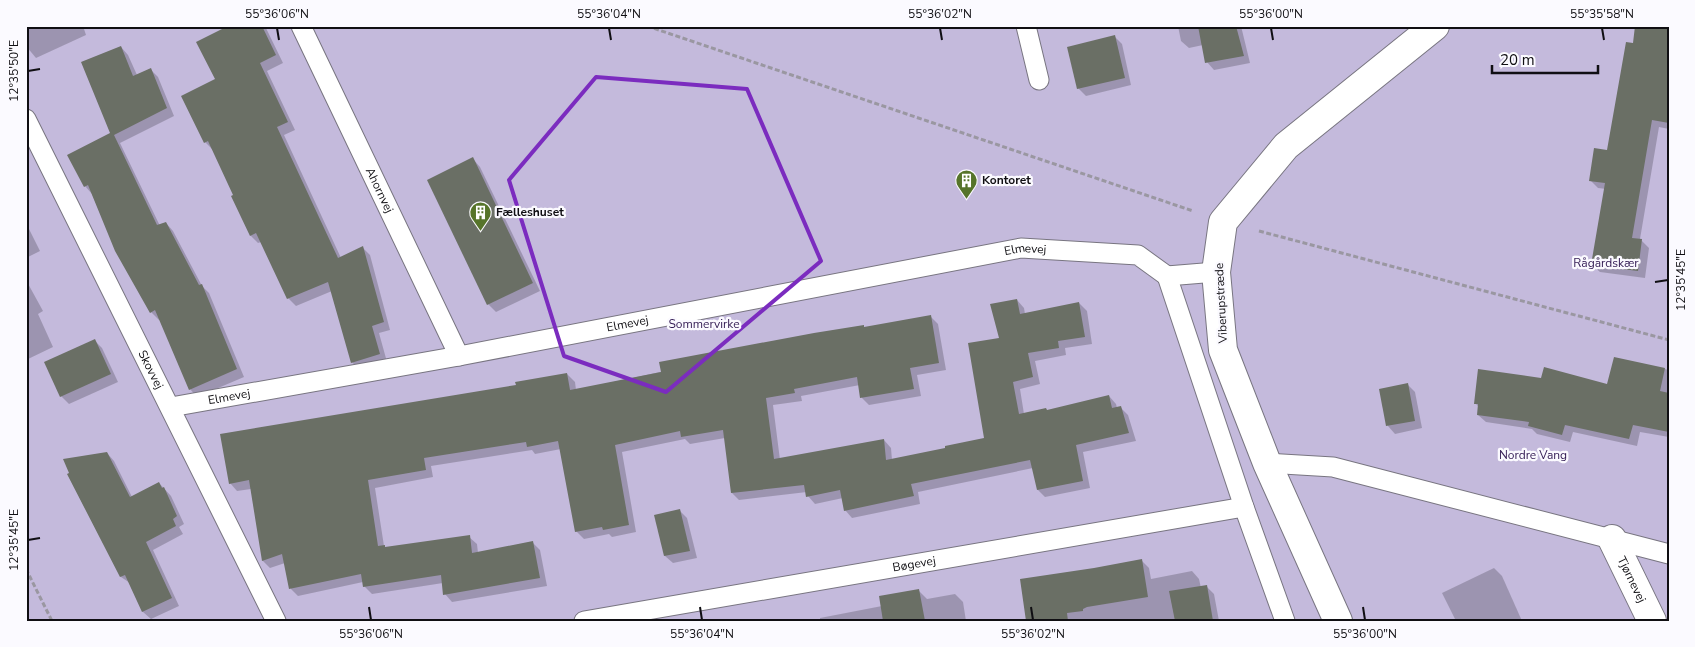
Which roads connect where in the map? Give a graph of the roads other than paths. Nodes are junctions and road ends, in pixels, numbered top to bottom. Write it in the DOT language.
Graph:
graph roads {
  1 [pos="301,26"];
  2 [pos="1026,26"];
  3 [pos="1435,26"];
  4 [pos="1040,80"];
  5 [pos="26,119"];
  6 [pos="1216,272"];
  7 [pos="1166,276"];
  8 [pos="459,356"];
  9 [pos="171,407"];
  10 [pos="1267,463"];
  11 [pos="1244,507"];
  12 [pos="1612,539"];
  13 [pos="1669,554"];
  14 [pos="276,621"];
  15 [pos="584,621"];
  16 [pos="1285,621"];
  17 [pos="1338,621"];
  18 [pos="1652,621"];
  1 -- 8 [label="lane, Ahornvej"];
  2 -- 4 [label="lane"];
  3 -- 6 [label="street, Viberupstræde"];
  5 -- 9 [label="lane, Skovvej"];
  6 -- 7 [label="lane"];
  6 -- 10 [label="street, Viberupstræde"];
  7 -- 8 [label="lane, Elmevej"];
  7 -- 11 [label="lane"];
  8 -- 9 [label="lane, Elmevej"];
  9 -- 14 [label="lane, Skovvej"];
  10 -- 12 [label="lane"];
  10 -- 17 [label="street, Viberupstræde"];
  11 -- 15 [label="lane, Bøgevej"];
  11 -- 16 [label="lane"];
  12 -- 13 [label="lane"];
  12 -- 18 [label="street, Tjørnevej"];
}
